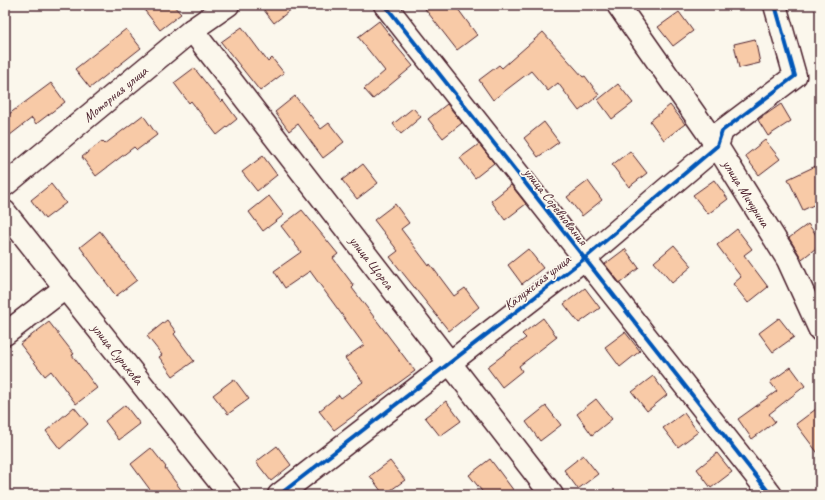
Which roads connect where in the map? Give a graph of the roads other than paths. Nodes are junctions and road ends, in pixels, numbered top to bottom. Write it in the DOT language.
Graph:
graph roads {
  1 [pos="228,5"];
  2 [pos="385,5"];
  3 [pos="618,5"];
  4 [pos="775,5"];
  5 [pos="192,30"];
  6 [pos="717,146"];
  7 [pos="5,185"];
  8 [pos="5,212"];
  9 [pos="584,259"];
  10 [pos="65,288"];
  11 [pos="820,330"];
  12 [pos="5,334"];
  13 [pos="450,363"];
  14 [pos="230,495"];
  15 [pos="279,495"];
  16 [pos="552,495"];
  17 [pos="771,495"];
  1 -- 5 [label="street, Моторная улица"];
  2 -- 9 [label="street, улица Соревнования"];
  3 -- 6 [label="street, улица Мичурина"];
  4 -- 6 [label="street, Калужская улица"];
  5 -- 7 [label="street, Моторная улица"];
  5 -- 13 [label="street, улица Щорса"];
  6 -- 9 [label="street, Калужская улица"];
  6 -- 11 [label="street, улица Мичурина"];
  8 -- 10 [label="street, улица Сурикова"];
  9 -- 13 [label="street, Калужская улица"];
  9 -- 17 [label="street, улица Соревнования"];
  10 -- 12 [label="street"];
  10 -- 14 [label="street, улица Сурикова"];
  13 -- 15 [label="street, Калужская улица"];
  13 -- 16 [label="street, улица Щорса"];
}
